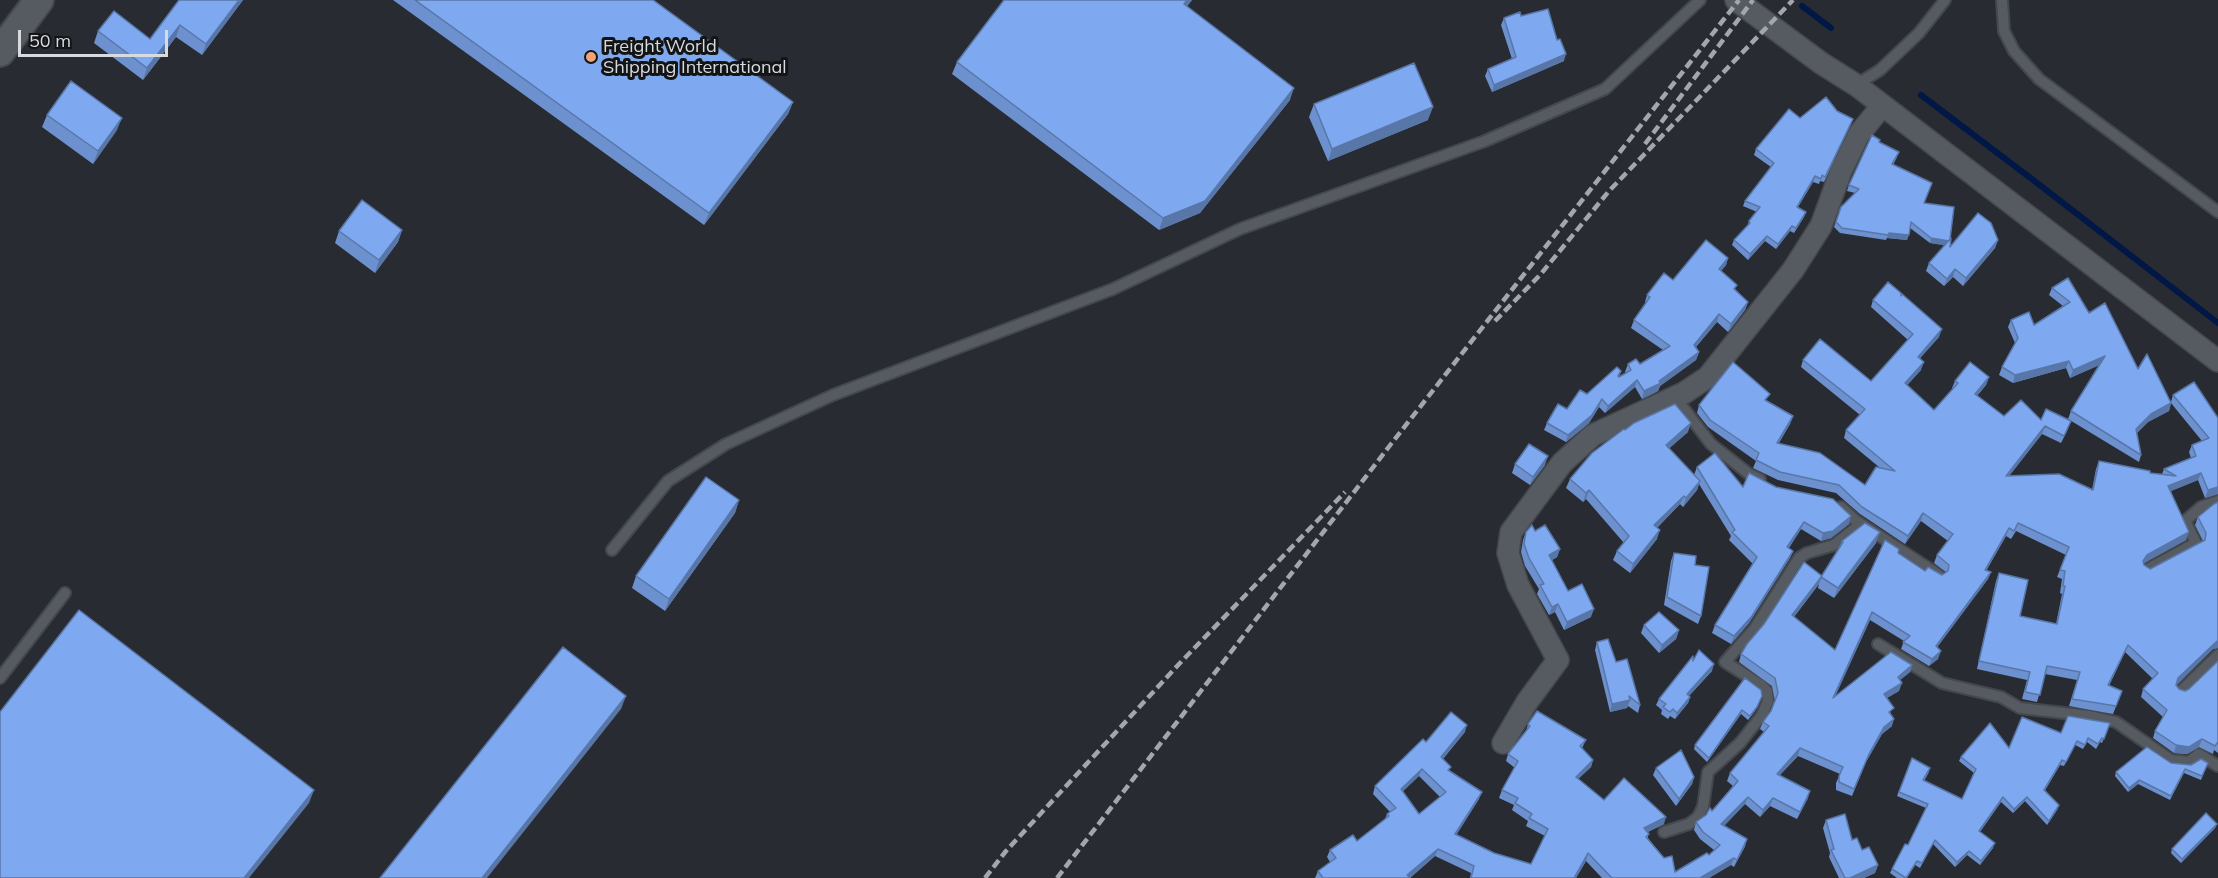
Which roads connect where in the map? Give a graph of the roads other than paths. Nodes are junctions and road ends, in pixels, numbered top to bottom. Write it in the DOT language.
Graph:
graph roads {
  1 [pos="39,0"];
  2 [pos="1700,0"];
  3 [pos="1736,0"];
  4 [pos="1945,0"];
  5 [pos="2002,0"];
  6 [pos="0,52"];
  7 [pos="1856,86"];
  8 [pos="1882,106"];
  9 [pos="2218,212"];
  10 [pos="2218,361"];
  11 [pos="1675,397"];
  12 [pos="1766,482"];
  13 [pos="1834,500"];
  14 [pos="2218,501"];
  15 [pos="1861,524"];
  16 [pos="612,550"];
  17 [pos="2148,569"];
  18 [pos="1939,575"];
  19 [pos="65,593"];
  20 [pos="1878,644"];
  21 [pos="2218,655"];
  22 [pos="0,678"];
  23 [pos="2181,691"];
  24 [pos="1503,743"];
  25 [pos="2218,766"];
  26 [pos="1664,832"];
  1 -- 6 [label="main road"];
  2 -- 16 [label="lane"];
  3 -- 7 [label="street"];
  4 -- 7 [label="lane"];
  5 -- 9 [label="lane"];
  7 -- 8 [label="street"];
  8 -- 10 [label="street"];
  8 -- 11 [label="street"];
  11 -- 12 [label="lane"];
  11 -- 24 [label="street"];
  13 -- 15 [label="lane"];
  14 -- 17 [label="lane"];
  15 -- 18 [label="lane"];
  15 -- 26 [label="lane"];
  19 -- 22 [label="lane"];
  20 -- 25 [label="lane"];
  21 -- 23 [label="lane"];
}
